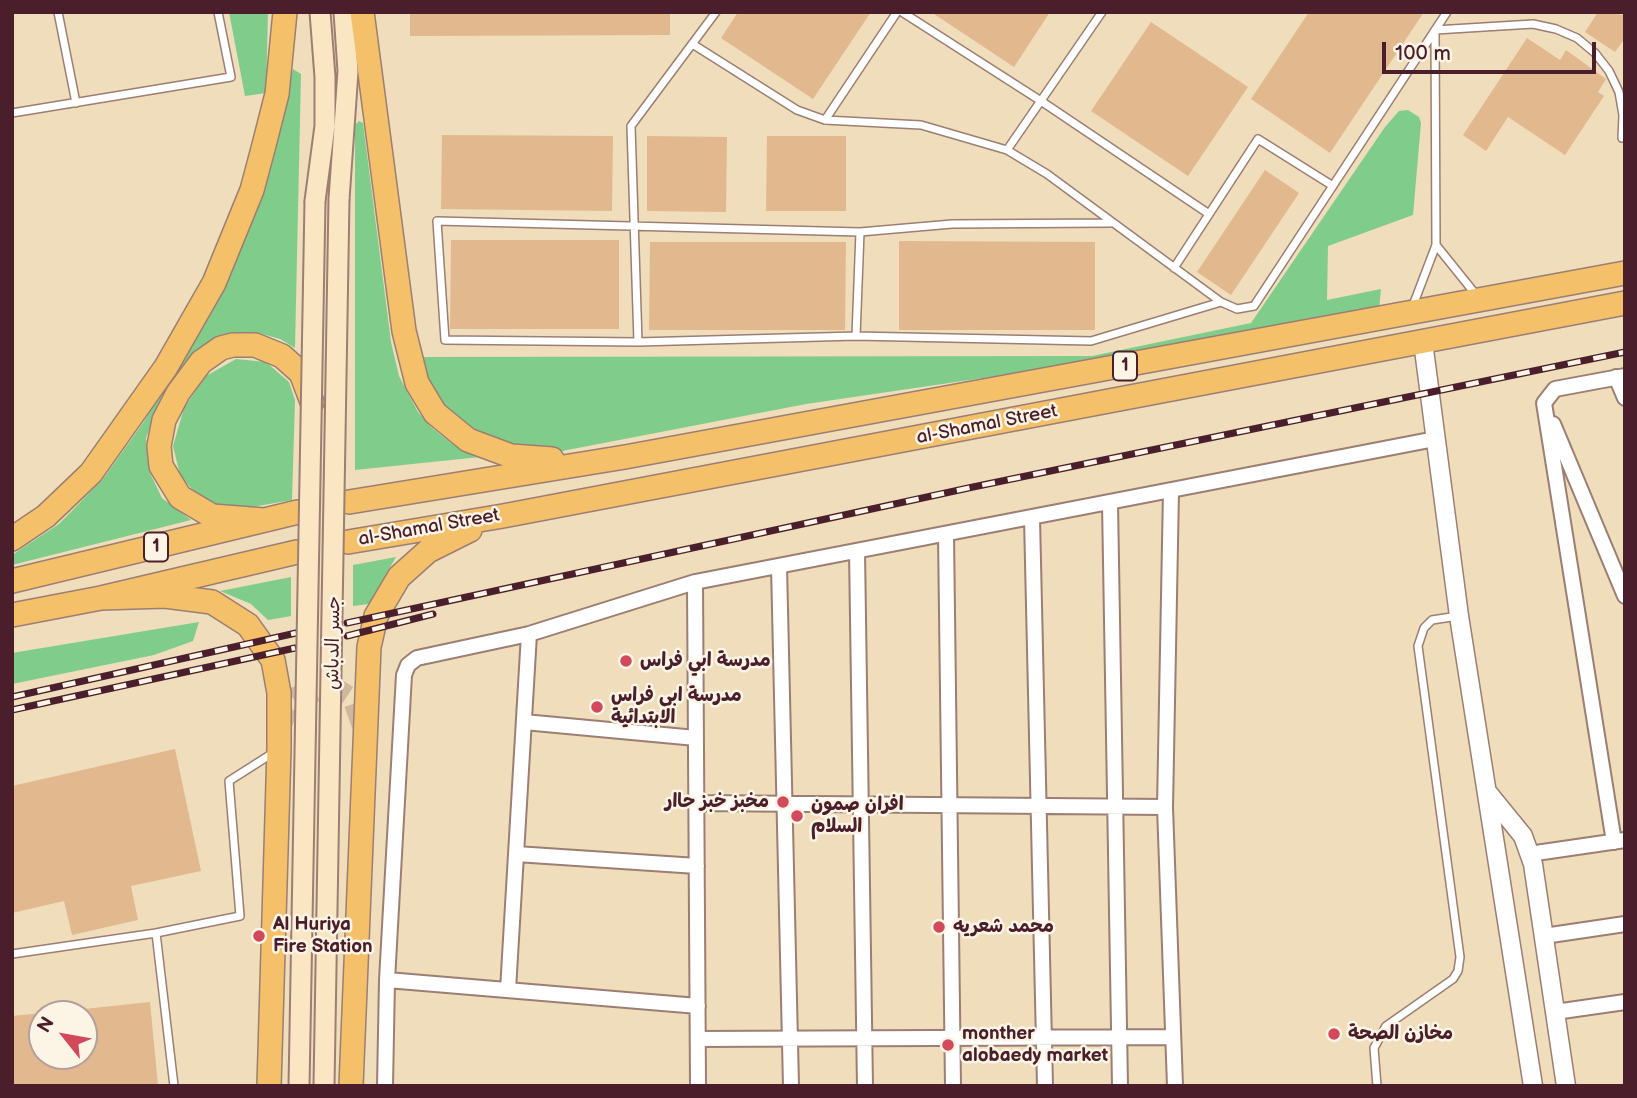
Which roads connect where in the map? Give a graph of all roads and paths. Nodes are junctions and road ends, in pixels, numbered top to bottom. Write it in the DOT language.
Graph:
graph roads {
  1 [pos="58,12"];
  2 [pos="218,12"];
  3 [pos="285,12"];
  4 [pos="320,12"];
  5 [pos="344,12"];
  6 [pos="362,12"];
  7 [pos="716,12"];
  8 [pos="899,12"];
  9 [pos="1102,12"];
  10 [pos="1447,12"];
  11 [pos="1435,30"];
  12 [pos="694,45"];
  13 [pos="1041,101"];
  14 [pos="76,103"];
  15 [pos="12,113"];
  16 [pos="825,120"];
  17 [pos="1622,138"];
  18 [pos="1007,150"];
  19 [pos="1333,186"];
  20 [pos="1209,214"];
  21 [pos="1110,223"];
  22 [pos="636,229"];
  23 [pos="860,232"];
  24 [pos="1436,245"];
  25 [pos="1174,268"];
  26 [pos="1625,273"];
  27 [pos="1481,301"];
  28 [pos="1221,302"];
  29 [pos="1625,303"];
  30 [pos="1410,315"];
  31 [pos="856,336"];
  32 [pos="638,342"];
  33 [pos="1423,342"];
  34 [pos="1620,377"];
  35 [pos="1625,398"];
  36 [pos="312,402"];
  37 [pos="1544,403"];
  38 [pos="1435,439"];
  39 [pos="625,457"];
  40 [pos="1171,491"];
  41 [pos="349,502"];
  42 [pos="1110,503"];
  43 [pos="298,512"];
  44 [pos="503,516"];
  45 [pos="1032,518"];
  46 [pos="264,520"];
  47 [pos="946,534"];
  48 [pos="12,539"];
  49 [pos="348,542"];
  50 [pos="857,551"];
  51 [pos="297,552"];
  52 [pos="779,566"];
  53 [pos="12,581"];
  54 [pos="695,582"];
  55 [pos="1625,596"];
  56 [pos="101,598"];
  57 [pos="12,615"];
  58 [pos="1459,616"];
  59 [pos="529,634"];
  60 [pos="524,722"];
  61 [pos="696,738"];
  62 [pos="279,749"];
  63 [pos="1488,793"];
  64 [pos="696,803"];
  65 [pos="784,804"];
  66 [pos="861,805"];
  67 [pos="950,806"];
  68 [pos="1040,806"];
  69 [pos="1116,807"];
  70 [pos="1165,807"];
  71 [pos="1619,841"];
  72 [pos="516,854"];
  73 [pos="1529,854"];
  74 [pos="697,866"];
  75 [pos="1625,924"];
  76 [pos="156,933"];
  77 [pos="1544,936"];
  78 [pos="12,954"];
  79 [pos="387,979"];
  80 [pos="508,990"];
  81 [pos="1625,1002"];
  82 [pos="698,1006"];
  83 [pos="1555,1013"];
  84 [pos="1119,1037"];
  85 [pos="1173,1037"];
  86 [pos="864,1038"];
  87 [pos="952,1038"];
  88 [pos="1045,1038"];
  89 [pos="698,1039"];
  90 [pos="790,1039"];
  91 [pos="174,1086"];
  92 [pos="270,1086"];
  93 [pos="299,1086"];
  94 [pos="324,1086"];
  95 [pos="351,1086"];
  96 [pos="385,1086"];
  97 [pos="698,1086"];
  98 [pos="791,1086"];
  99 [pos="865,1086"];
  100 [pos="953,1086"];
  101 [pos="1045,1086"];
  102 [pos="1120,1086"];
  103 [pos="1175,1086"];
  104 [pos="1377,1086"];
  105 [pos="1533,1086"];
  106 [pos="1566,1086"];
  1 -- 14 [label="lane"];
  2 -- 14 [label="lane"];
  3 -- 48 [label="highway"];
  4 -- 36 [label="main road, جسر الدباش, bridge"];
  5 -- 94 [label="main road, جسر الدباش, bridge"];
  6 -- 39 [label="highway"];
  7 -- 12 [label="lane"];
  8 -- 13 [label="lane"];
  8 -- 16 [label="lane"];
  9 -- 13 [label="lane"];
  10 -- 11 [label="lane"];
  11 -- 17 [label="lane"];
  11 -- 19 [label="lane"];
  11 -- 24 [label="lane"];
  12 -- 16 [label="lane"];
  12 -- 22 [label="lane"];
  13 -- 18 [label="lane"];
  13 -- 20 [label="lane"];
  14 -- 15 [label="lane"];
  16 -- 18 [label="lane"];
  18 -- 21 [label="lane"];
  19 -- 20 [label="lane"];
  19 -- 28 [label="lane"];
  20 -- 25 [label="lane"];
  21 -- 23 [label="lane"];
  21 -- 25 [label="lane"];
  22 -- 23 [label="lane"];
  22 -- 32 [label="lane"];
  22 -- 32 [label="lane"];
  23 -- 31 [label="lane"];
  24 -- 27 [label="lane"];
  24 -- 30 [label="lane"];
  25 -- 28 [label="lane"];
  26 -- 27 [label="highway, al-Shamal Street / 1"];
  27 -- 30 [label="highway, al-Shamal Street / 1"];
  28 -- 31 [label="lane"];
  29 -- 33 [label="highway, al-Shamal Street / 1"];
  30 -- 39 [label="highway, al-Shamal Street / 1"];
  31 -- 32 [label="lane"];
  33 -- 38 [label="street"];
  33 -- 44 [label="highway, al-Shamal Street / 1"];
  34 -- 35 [label="street"];
  34 -- 37 [label="street"];
  36 -- 46 [label="highway"];
  36 -- 93 [label="main road, جسر الدباش, bridge"];
  37 -- 55 [label="street"];
  37 -- 71 [label="street"];
  38 -- 40 [label="street"];
  38 -- 58 [label="street"];
  39 -- 41 [label="highway, al-Shamal Street / 1"];
  40 -- 42 [label="street"];
  40 -- 70 [label="street"];
  42 -- 45 [label="street"];
  42 -- 69 [label="street"];
  43 -- 46 [label="highway, 1"];
  44 -- 49 [label="highway, al-Shamal Street / 1"];
  44 -- 95 [label="highway"];
  45 -- 47 [label="street"];
  45 -- 68 [label="street"];
  46 -- 53 [label="highway, 1"];
  47 -- 50 [label="street"];
  47 -- 67 [label="street"];
  50 -- 52 [label="street"];
  50 -- 66 [label="street"];
  51 -- 56 [label="highway, 1"];
  52 -- 54 [label="street"];
  52 -- 65 [label="street"];
  54 -- 59 [label="street"];
  54 -- 61 [label="street"];
  56 -- 57 [label="highway, 1"];
  56 -- 62 [label="highway"];
  58 -- 63 [label="street"];
  58 -- 104 [label="lane"];
  59 -- 60 [label="street"];
  59 -- 79 [label="street"];
  60 -- 61 [label="street"];
  60 -- 72 [label="street"];
  61 -- 64 [label="street"];
  62 -- 76 [label="lane"];
  62 -- 92 [label="highway"];
  63 -- 73 [label="street"];
  63 -- 105 [label="street"];
  64 -- 65 [label="street"];
  64 -- 74 [label="street"];
  65 -- 66 [label="street"];
  65 -- 90 [label="street"];
  66 -- 67 [label="street"];
  66 -- 86 [label="street"];
  67 -- 68 [label="street"];
  67 -- 87 [label="street"];
  68 -- 69 [label="street"];
  68 -- 88 [label="street"];
  69 -- 70 [label="street"];
  69 -- 84 [label="street"];
  70 -- 85 [label="street"];
  71 -- 73 [label="street"];
  72 -- 74 [label="street"];
  72 -- 80 [label="street"];
  73 -- 77 [label="street"];
  74 -- 82 [label="street"];
  75 -- 77 [label="street"];
  76 -- 78 [label="lane"];
  76 -- 91 [label="lane"];
  77 -- 83 [label="street"];
  79 -- 80 [label="street"];
  79 -- 96 [label="street"];
  80 -- 82 [label="street"];
  81 -- 83 [label="street"];
  82 -- 89 [label="street"];
  83 -- 106 [label="street"];
  84 -- 85 [label="street"];
  84 -- 88 [label="street"];
  84 -- 102 [label="street"];
  85 -- 103 [label="street"];
  86 -- 87 [label="street"];
  86 -- 90 [label="street"];
  86 -- 99 [label="street"];
  87 -- 88 [label="street"];
  87 -- 100 [label="street"];
  88 -- 101 [label="street"];
  89 -- 90 [label="street"];
  89 -- 97 [label="street"];
  90 -- 98 [label="street"];
}
